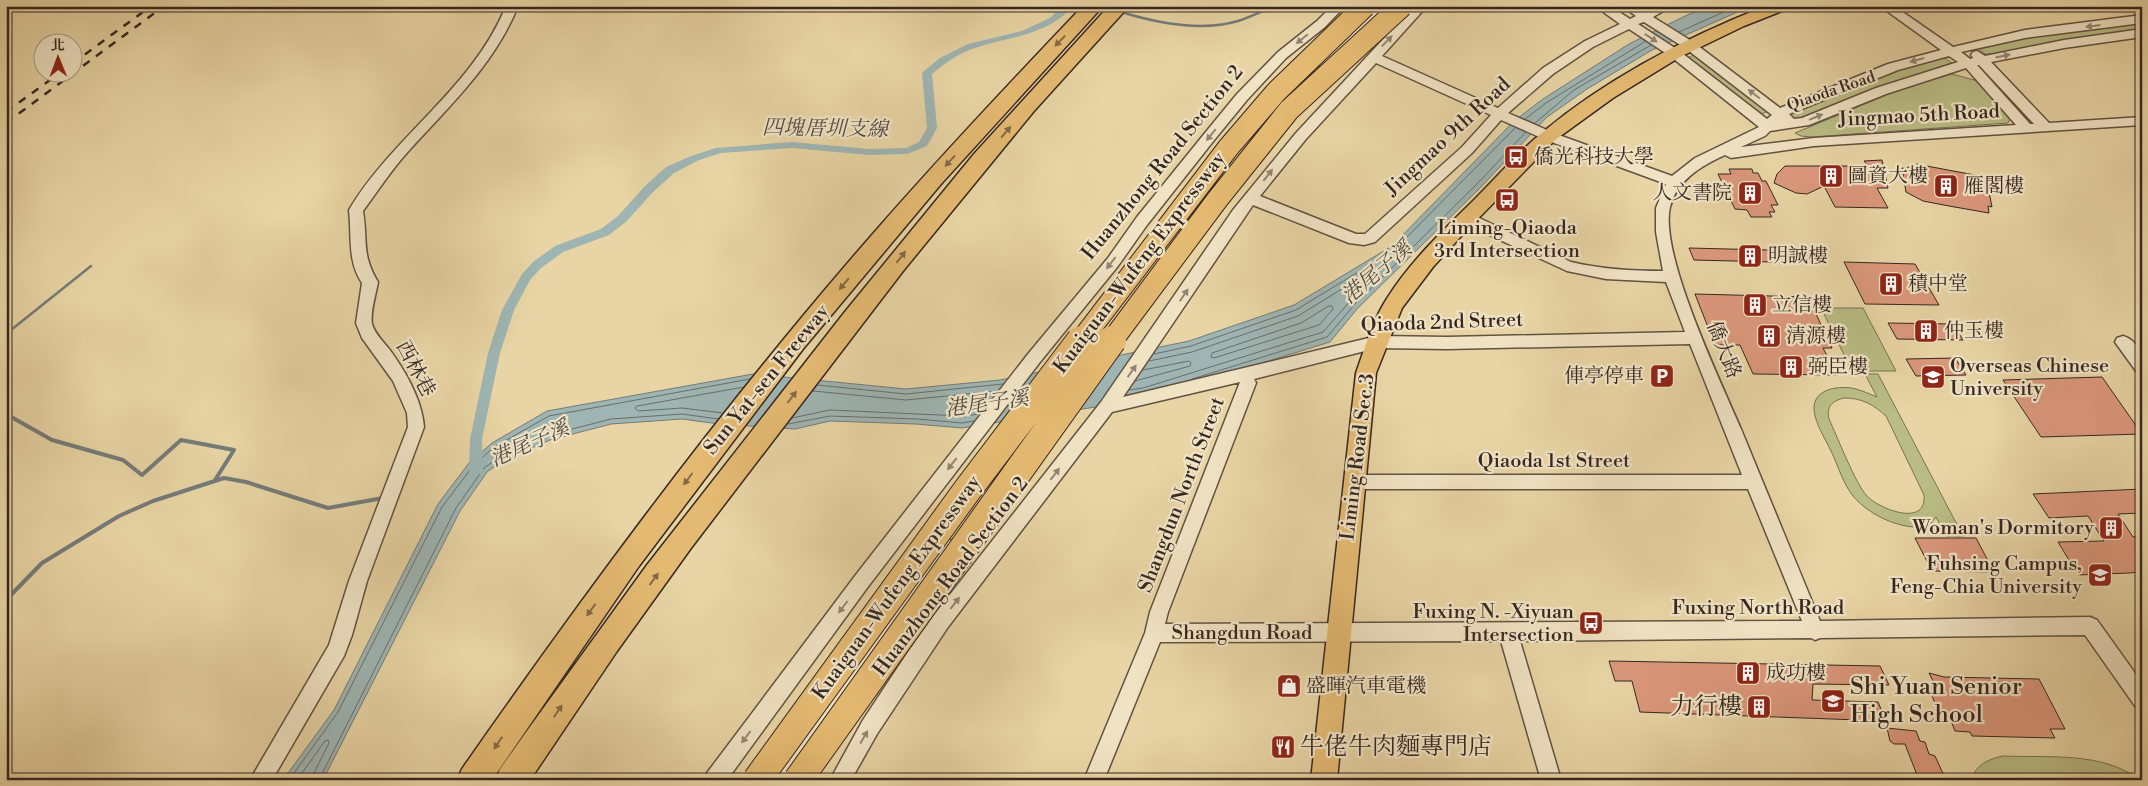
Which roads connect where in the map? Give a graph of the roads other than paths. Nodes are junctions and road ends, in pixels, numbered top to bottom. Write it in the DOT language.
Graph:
graph roads {
  1 [pos="512,6"];
  2 [pos="1094,6"];
  3 [pos="1120,6"];
  4 [pos="1339,6"];
  5 [pos="1365,6"];
  6 [pos="1380,6"];
  7 [pos="1388,6"];
  8 [pos="1402,6"];
  9 [pos="1421,6"];
  10 [pos="1601,6"];
  11 [pos="1628,6"];
  12 [pos="1666,6"];
  13 [pos="1780,6"];
  14 [pos="1886,6"];
  15 [pos="1904,6"];
  16 [pos="1644,16"];
  17 [pos="2142,20"];
  18 [pos="1628,24"];
  19 [pos="2142,34"];
  20 [pos="1967,46"];
  21 [pos="1681,49"];
  22 [pos="1952,50"];
  23 [pos="1373,57"];
  24 [pos="1983,60"];
  25 [pos="1968,63"];
  26 [pos="1781,115"];
  27 [pos="1503,116"];
  28 [pos="2142,122"];
  29 [pos="1792,124"];
  30 [pos="2046,128"];
  31 [pos="2027,129"];
  32 [pos="1764,130"];
  33 [pos="1549,136"];
  34 [pos="1814,142"];
  35 [pos="1700,161"];
  36 [pos="1674,182"];
  37 [pos="1250,198"];
  38 [pos="1466,218"];
  39 [pos="1672,277"];
  40 [pos="1695,338"];
  41 [pos="1377,342"];
  42 [pos="2123,342"];
  43 [pos="2142,367"];
  44 [pos="1244,375"];
  45 [pos="1107,407"];
  46 [pos="1040,416"];
  47 [pos="1354,482"];
  48 [pos="1754,482"];
  49 [pos="861,582"];
  50 [pos="902,601"];
  51 [pos="942,621"];
  52 [pos="1815,631"];
  53 [pos="1508,632"];
  54 [pos="1154,633"];
  55 [pos="1338,633"];
  56 [pos="2142,699"];
  57 [pos="260,780"];
  58 [pos="473,780"];
  59 [pos="511,780"];
  60 [pos="714,780"];
  61 [pos="757,780"];
  62 [pos="770,780"];
  63 [pos="781,780"];
  64 [pos="798,780"];
  65 [pos="840,780"];
  66 [pos="1094,780"];
  67 [pos="1324,780"];
  68 [pos="1551,780"];
  1 -- 57 [label="street, 西林巷"];
  2 -- 58 [label="highway, Sun Yat-sen Freeway, one-way"];
  59 -- 3 [label="highway, Sun Yat-sen Freeway, one-way"];
  4 -- 49 [label="street, Huanzhong Road Section 2, one-way"];
  5 -- 61 [label="highway, Kuaiguan-Wufeng Expressway, bridge"];
  6 -- 46 [label="street"];
  7 -- 46 [label="street"];
  8 -- 64 [label="highway, Kuaiguan-Wufeng Expressway, bridge"];
  23 -- 9 [label="street, one-way"];
  10 -- 18 [label="street"];
  11 -- 16 [label="street"];
  12 -- 16 [label="street, Jingmao 9th Road"];
  13 -- 21 [label="main road, Liming Road Sec.3"];
  14 -- 22 [label="street"];
  15 -- 20 [label="street"];
  16 -- 18 [label="street, Jingmao 9th Road"];
  16 -- 21 [label="street"];
  17 -- 20 [label="street, Qiaoda Road, one-way"];
  18 -- 21 [label="street, one-way"];
  18 -- 27 [label="street, Jingmao 9th Road"];
  24 -- 19 [label="street, Qiaoda Road, one-way"];
  20 -- 22 [label="street, Qiaoda Road"];
  20 -- 24 [label="street"];
  26 -- 21 [label="street, one-way"];
  21 -- 32 [label="street"];
  21 -- 33 [label="main road, Liming Road Sec.3"];
  22 -- 25 [label="street"];
  22 -- 26 [label="street, Qiaoda Road, one-way"];
  23 -- 27 [label="street"];
  37 -- 23 [label="street, one-way"];
  24 -- 25 [label="street, Qiaoda Road"];
  24 -- 30 [label="street"];
  29 -- 25 [label="street, Qiaoda Road, one-way"];
  25 -- 31 [label="street"];
  26 -- 29 [label="street"];
  26 -- 32 [label="street, Qiaoda Road"];
  27 -- 33 [label="street"];
  27 -- 37 [label="street, Jingmao 9th Road"];
  28 -- 30 [label="street, Jingmao 5th Road"];
  29 -- 32 [label="street, Qiaoda Road"];
  30 -- 31 [label="street, Jingmao 5th Road"];
  31 -- 34 [label="street, Jingmao 5th Road"];
  32 -- 34 [label="street"];
  32 -- 35 [label="street, 僑大路"];
  33 -- 36 [label="street"];
  33 -- 38 [label="main road, Liming Road Sec.3"];
  34 -- 35 [label="street, Jingmao 5th Road"];
  35 -- 36 [label="street, 僑大路"];
  36 -- 39 [label="street, 僑大路"];
  45 -- 37 [label="street, Huanzhong Road Section 2, one-way"];
  38 -- 39 [label="street"];
  38 -- 41 [label="main road, Liming Road Sec.3"];
  39 -- 40 [label="street, 僑大路"];
  40 -- 41 [label="street, Qiaoda 2nd Street"];
  40 -- 48 [label="street, 僑大路"];
  41 -- 44 [label="street, Qiaoda 2nd Street"];
  41 -- 47 [label="main road, Liming Road Sec.3"];
  42 -- 43 [label="street"];
  44 -- 45 [label="street, Qiaoda 2nd Street"];
  44 -- 54 [label="street, Shangdun North Street"];
  51 -- 45 [label="street, Huanzhong Road Section 2, one-way"];
  46 -- 50 [label="street, Huanzhong Road Section 2"];
  47 -- 48 [label="street, Qiaoda 1st Street"];
  47 -- 55 [label="main road, Liming Road Sec.3"];
  48 -- 52 [label="street, 僑大路"];
  49 -- 50 [label="street"];
  49 -- 60 [label="street, one-way"];
  50 -- 51 [label="street"];
  50 -- 62 [label="street, Huanzhong Road Section 2"];
  50 -- 63 [label="street, Huanzhong Road Section 2"];
  65 -- 51 [label="street, Huanzhong Road Section 2, one-way"];
  52 -- 53 [label="street, Fuxing North Road"];
  52 -- 56 [label="street, Fuxing North Road"];
  53 -- 55 [label="street, Fuxing North Road"];
  53 -- 68 [label="street"];
  54 -- 55 [label="street, Shangdun Road"];
  54 -- 66 [label="street, Shangdun Road"];
  55 -- 67 [label="main road, Liming Road Sec.3"];
}
